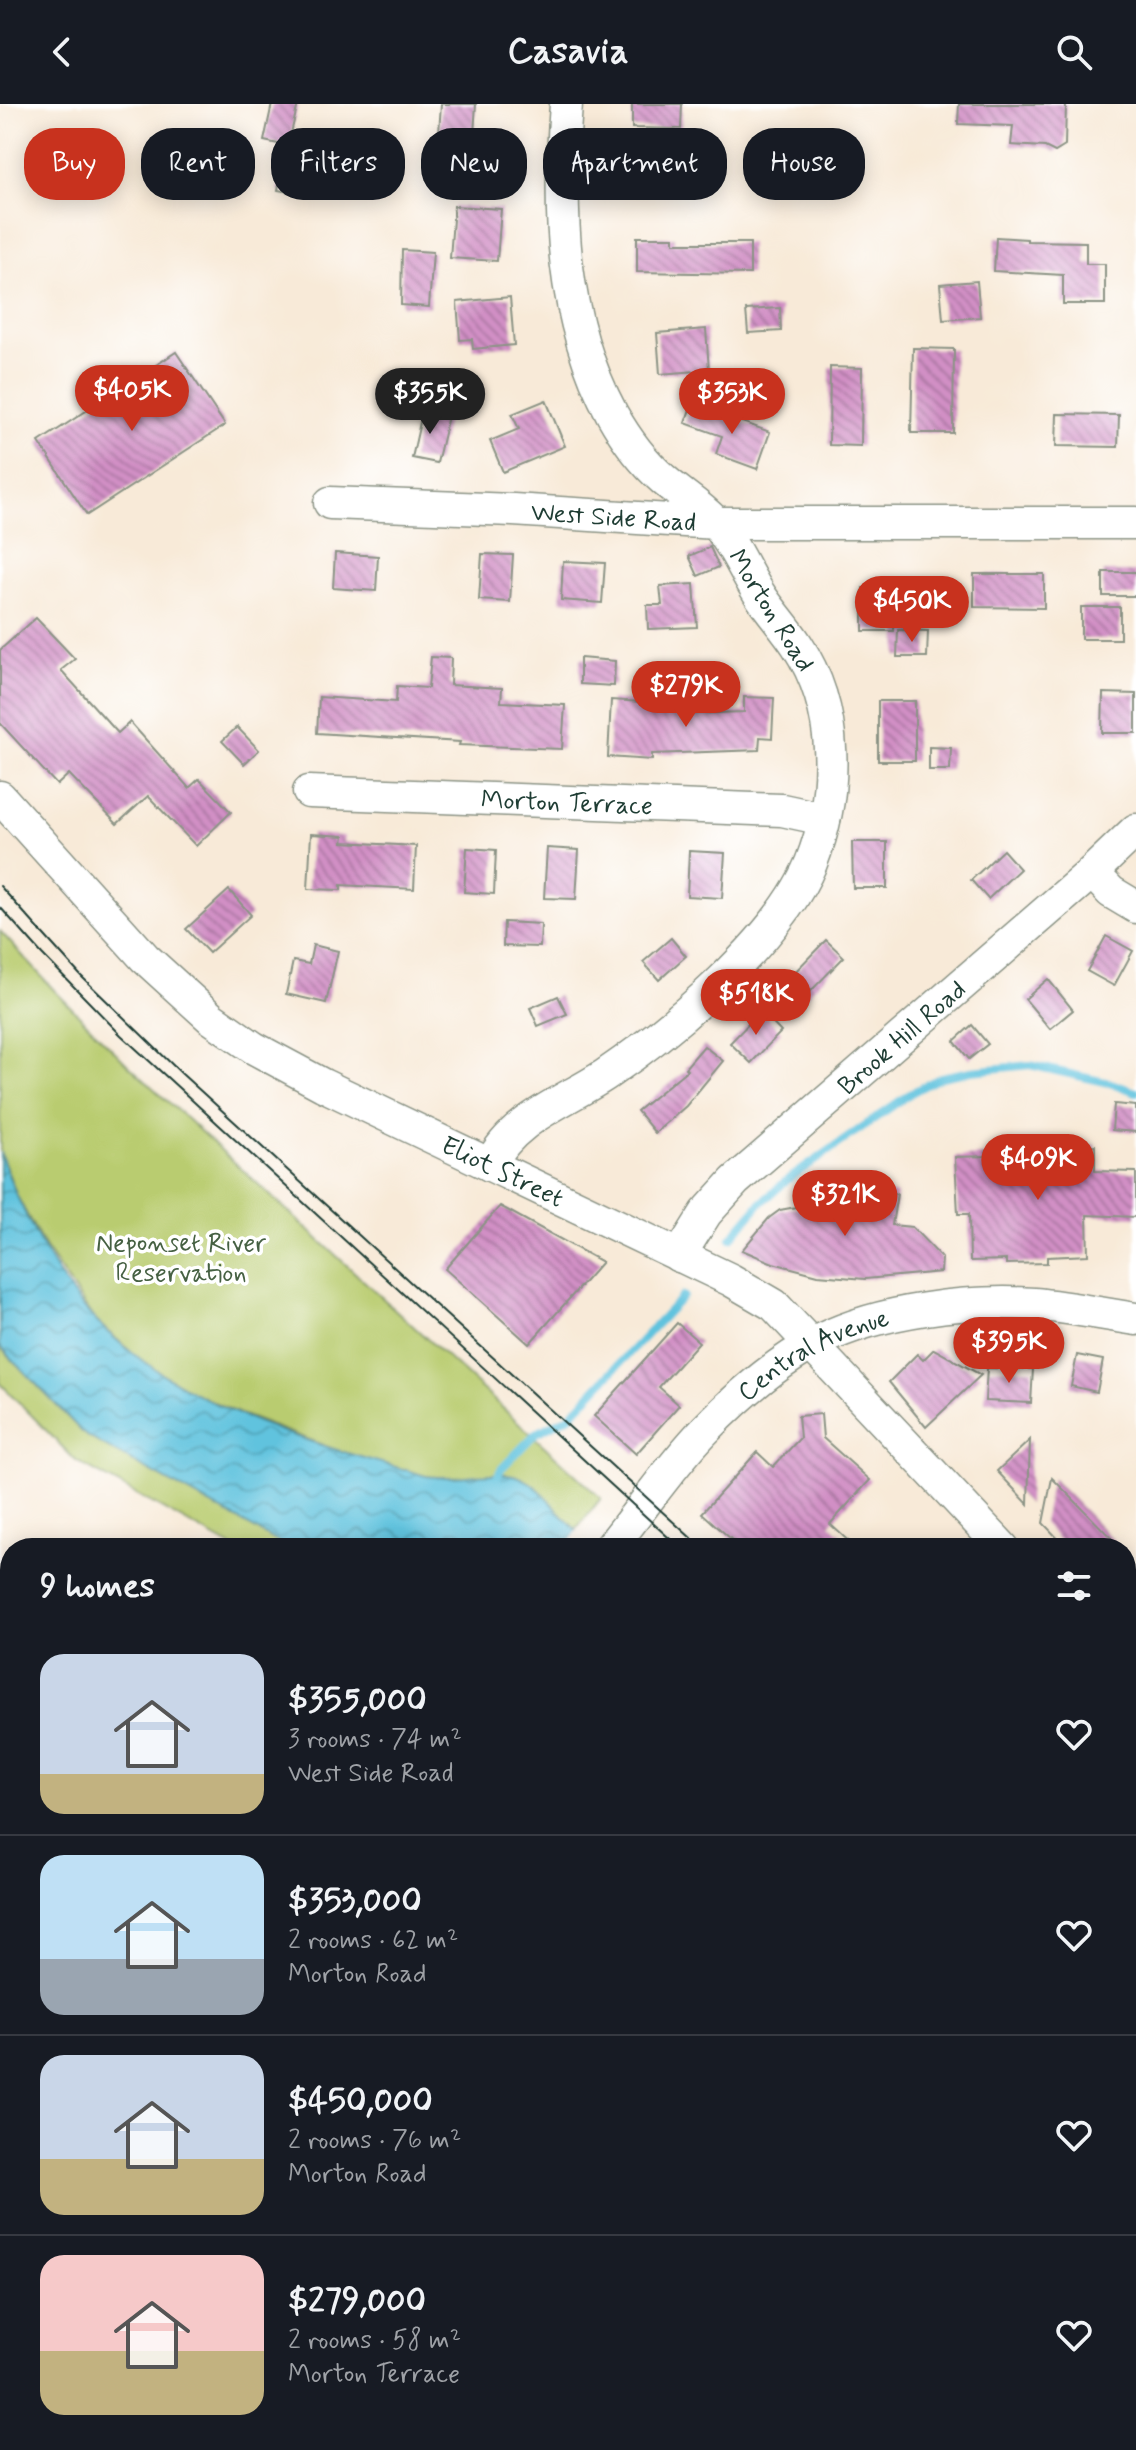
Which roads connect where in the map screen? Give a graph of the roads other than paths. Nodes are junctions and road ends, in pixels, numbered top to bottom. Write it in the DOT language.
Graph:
graph roads {
  1 [pos="566,104"];
  2 [pos="330,503"];
  3 [pos="716,523"];
  4 [pos="1136,523"];
  5 [pos="309,792"];
  6 [pos="0,797"];
  7 [pos="824,819"];
  8 [pos="1132,842"];
  9 [pos="1092,872"];
  10 [pos="1136,907"];
  11 [pos="490,1165"];
  12 [pos="679,1256"];
  13 [pos="1136,1319"];
  14 [pos="812,1345"];
  15 [pos="618,1538"];
  16 [pos="994,1538"];
  1 -- 3 [label="street, Morton Road"];
  2 -- 3 [label="street, West Side Road"];
  3 -- 4 [label="street, West Side Road"];
  3 -- 7 [label="street, Morton Road"];
  5 -- 7 [label="street, Morton Terrace"];
  6 -- 11 [label="street, Eliot Street"];
  7 -- 11 [label="street, Morton Road"];
  8 -- 9 [label="street, Brook Hill Road"];
  9 -- 10 [label="street"];
  9 -- 12 [label="street, Brook Hill Road"];
  11 -- 12 [label="street, Eliot Street"];
  12 -- 14 [label="street, Eliot Street"];
  13 -- 14 [label="street, Central Avenue"];
  14 -- 15 [label="street, Central Avenue"];
  14 -- 16 [label="street, Eliot Street"];
}
